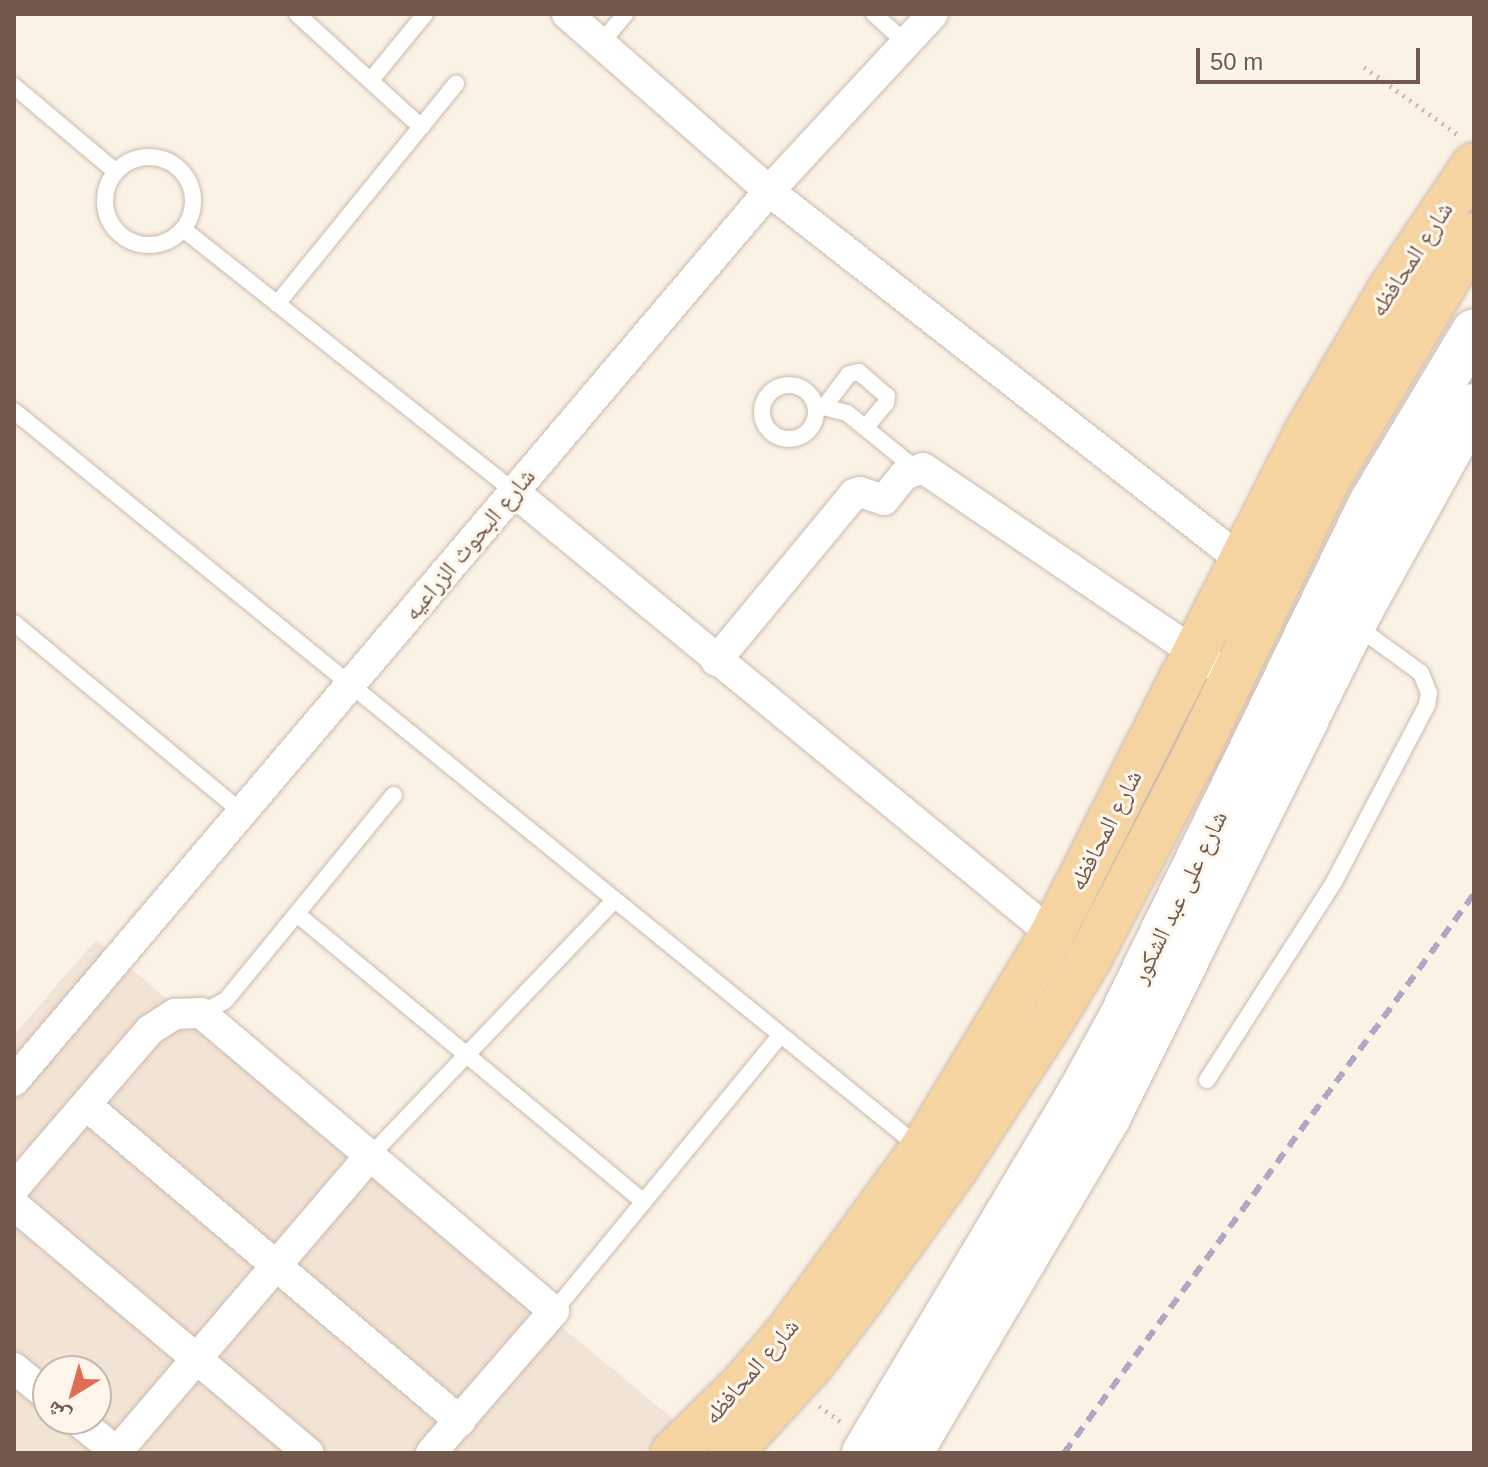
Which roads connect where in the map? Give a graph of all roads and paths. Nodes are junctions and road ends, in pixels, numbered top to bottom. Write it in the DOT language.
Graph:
graph roads {
  1 [pos="297,14"];
  2 [pos="425,14"];
  3 [pos="567,14"];
  4 [pos="625,14"];
  5 [pos="874,14"];
  6 [pos="933,14"];
  7 [pos="601,43"];
  8 [pos="907,44"];
  9 [pos="1364,67"];
  10 [pos="371,80"];
  11 [pos="456,84"];
  12 [pos="14,86"];
  13 [pos="421,127"];
  14 [pos="1468,151"];
  15 [pos="116,172"];
  16 [pos="769,191"];
  17 [pos="183,229"];
  18 [pos="1474,235"];
  19 [pos="277,304"];
  20 [pos="1474,331"];
  21 [pos="1474,406"];
  22 [pos="14,411"];
  23 [pos="866,427"];
  24 [pos="916,469"];
  25 [pos="513,491"];
  26 [pos="1241,560"];
  27 [pos="14,623"];
  28 [pos="1354,624"];
  29 [pos="1194,653"];
  30 [pos="716,661"];
  31 [pos="1232,679"];
  32 [pos="349,686"];
  33 [pos="394,795"];
  34 [pos="242,812"];
  35 [pos="614,901"];
  36 [pos="297,914"];
  37 [pos="1052,934"];
  38 [pos="201,1013"];
  39 [pos="781,1035"];
  40 [pos="467,1055"];
  41 [pos="1207,1080"];
  42 [pos="14,1081"];
  43 [pos="86,1105"];
  44 [pos="922,1149"];
  45 [pos="369,1157"];
  46 [pos="14,1188"];
  47 [pos="644,1202"];
  48 [pos="14,1205"];
  49 [pos="277,1266"];
  50 [pos="554,1311"];
  51 [pos="196,1358"];
  52 [pos="14,1368"];
  53 [pos="32,1383"];
  54 [pos="792,1387"];
  55 [pos="460,1421"];
  56 [pos="95,1435"];
  57 [pos="881,1450"];
  58 [pos="117,1453"];
  59 [pos="308,1453"];
  60 [pos="431,1453"];
  61 [pos="673,1453"];
  62 [pos="730,1453"];
  1 -- 10 [label="lane"];
  2 -- 10 [label="lane"];
  3 -- 7 [label="street"];
  4 -- 7 [label="lane"];
  5 -- 8 [label="lane"];
  6 -- 8 [label="street, شارع البحوث الزراعيه"];
  7 -- 16 [label="street"];
  8 -- 16 [label="street, شارع البحوث الزراعيه"];
  9 -- 14 [label="path"];
  10 -- 13 [label="lane"];
  11 -- 13 [label="lane"];
  12 -- 15 [label="lane"];
  13 -- 19 [label="lane"];
  14 -- 26 [label="main road, شارع المحافظه"];
  15 -- 17 [label="lane"];
  15 -- 17 [label="lane"];
  16 -- 25 [label="street, شارع البحوث الزراعيه"];
  16 -- 26 [label="street"];
  17 -- 19 [label="lane"];
  18 -- 31 [label="main road, شارع المحافظه"];
  19 -- 25 [label="lane"];
  20 -- 57 [label="main road, شارع على عبد الشكور"];
  21 -- 28 [label="main road, شارع على عبد الشكور"];
  22 -- 32 [label="lane"];
  23 -- 23 [label="lane"];
  23 -- 24 [label="lane"];
  24 -- 29 [label="street"];
  24 -- 30 [label="street"];
  25 -- 30 [label="street"];
  25 -- 32 [label="street, شارع البحوث الزراعيه"];
  26 -- 29 [label="main road, شارع المحافظه"];
  27 -- 34 [label="lane"];
  28 -- 41 [label="lane"];
  28 -- 57 [label="main road, شارع على عبد الشكور"];
  29 -- 31 [label="street"];
  29 -- 37 [label="main road, شارع المحافظه"];
  30 -- 37 [label="street"];
  31 -- 54 [label="main road, شارع المحافظه"];
  32 -- 34 [label="street, شارع البحوث الزراعيه"];
  32 -- 35 [label="lane"];
  33 -- 36 [label="lane"];
  34 -- 42 [label="street, شارع البحوث الزراعيه"];
  35 -- 39 [label="lane"];
  35 -- 40 [label="lane"];
  36 -- 38 [label="lane"];
  36 -- 40 [label="lane"];
  37 -- 44 [label="main road, شارع المحافظه"];
  38 -- 43 [label="street"];
  38 -- 45 [label="street"];
  39 -- 44 [label="lane"];
  39 -- 47 [label="lane"];
  40 -- 45 [label="lane"];
  40 -- 47 [label="lane"];
  43 -- 46 [label="street"];
  43 -- 49 [label="street"];
  44 -- 61 [label="main road, شارع المحافظه"];
  45 -- 49 [label="street"];
  45 -- 50 [label="street"];
  47 -- 50 [label="lane"];
  48 -- 51 [label="street"];
  49 -- 51 [label="street"];
  49 -- 55 [label="street"];
  50 -- 55 [label="street"];
  51 -- 58 [label="street"];
  51 -- 59 [label="street"];
  52 -- 53 [label="street"];
  54 -- 57 [label="path"];
  54 -- 62 [label="main road, شارع المحافظه"];
  55 -- 60 [label="street"];
  56 -- 58 [label="street"];
}
